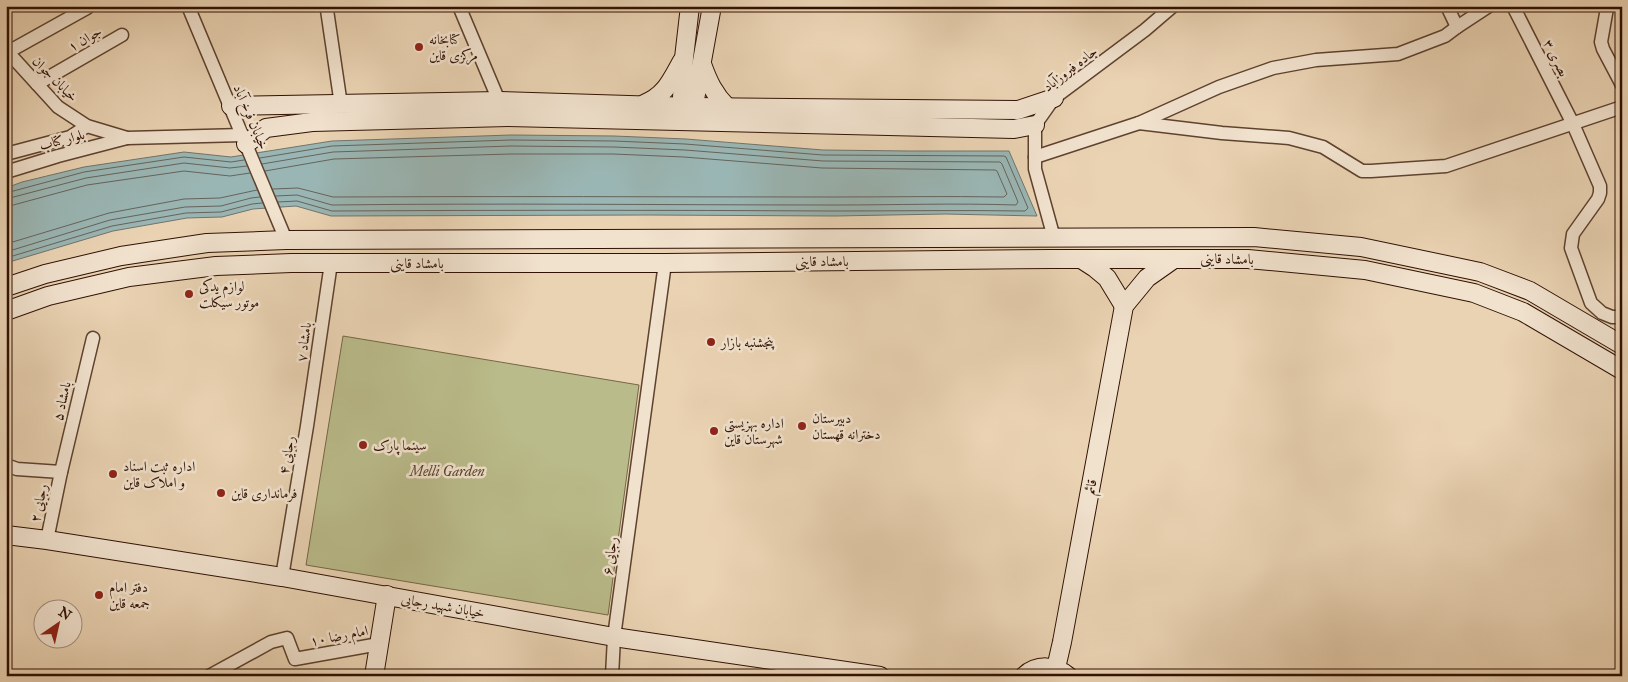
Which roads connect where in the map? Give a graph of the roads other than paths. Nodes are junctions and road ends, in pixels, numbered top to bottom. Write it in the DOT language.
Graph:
graph roads {
  1 [pos="188,6"];
  2 [pos="459,6"];
  3 [pos="690,6"];
  4 [pos="712,6"];
  5 [pos="1173,6"];
  6 [pos="1447,6"];
  7 [pos="1489,6"];
  8 [pos="1513,6"];
  9 [pos="1606,6"];
  10 [pos="87,8"];
  11 [pos="326,8"];
  12 [pos="1457,27"];
  13 [pos="122,35"];
  14 [pos="7,51"];
  15 [pos="684,58"];
  16 [pos="702,64"];
  17 [pos="37,84"];
  18 [pos="1622,85"];
  19 [pos="1054,98"];
  20 [pos="499,101"];
  21 [pos="644,104"];
  22 [pos="341,105"];
  23 [pos="231,106"];
  24 [pos="727,107"];
  25 [pos="1622,107"];
  26 [pos="687,114"];
  27 [pos="1139,123"];
  28 [pos="1572,124"];
  29 [pos="1035,125"];
  30 [pos="87,126"];
  31 [pos="127,138"];
  32 [pos="244,140"];
  33 [pos="6,154"];
  34 [pos="1035,157"];
  35 [pos="6,172"];
  36 [pos="1054,238"];
  37 [pos="796,239"];
  38 [pos="286,240"];
  39 [pos="1081,259"];
  40 [pos="1174,259"];
  41 [pos="796,261"];
  42 [pos="331,263"];
  43 [pos="665,263"];
  44 [pos="6,287"];
  45 [pos="1124,306"];
  46 [pos="6,311"];
  47 [pos="1622,317"];
  48 [pos="93,338"];
  49 [pos="1622,345"];
  50 [pos="1622,370"];
  51 [pos="307,426"];
  52 [pos="6,465"];
  53 [pos="61,472"];
  54 [pos="6,535"];
  55 [pos="47,540"];
  56 [pos="282,576"];
  57 [pos="387,595"];
  58 [pos="614,637"];
  59 [pos="379,644"];
  60 [pos="1062,672"];
  61 [pos="209,676"];
  62 [pos="374,676"];
  63 [pos="612,676"];
  64 [pos="880,676"];
  65 [pos="1024,676"];
  1 -- 23 [label="street, خیابان فرخ آباد"];
  2 -- 20 [label="street"];
  3 -- 15 [label="street"];
  4 -- 16 [label="street"];
  5 -- 19 [label="street, جاده فیروزآباد"];
  6 -- 12 [label="street"];
  7 -- 12 [label="street"];
  8 -- 28 [label="street, بصری ۳"];
  9 -- 18 [label="street"];
  10 -- 14 [label="street"];
  11 -- 22 [label="street"];
  12 -- 27 [label="street"];
  13 -- 17 [label="street, جوان ۱"];
  14 -- 17 [label="street, خیابان جوان"];
  15 -- 21 [label="street"];
  15 -- 26 [label="street"];
  16 -- 24 [label="street"];
  16 -- 26 [label="street"];
  17 -- 30 [label="street, خیابان جوان"];
  19 -- 24 [label="street"];
  19 -- 29 [label="street, جاده فیروزآباد"];
  20 -- 21 [label="street"];
  20 -- 22 [label="street"];
  21 -- 26 [label="street"];
  22 -- 23 [label="street"];
  23 -- 32 [label="street, خیابان فرخ آباد"];
  24 -- 26 [label="street"];
  25 -- 28 [label="street"];
  26 -- 29 [label="street"];
  26 -- 32 [label="street"];
  27 -- 28 [label="street"];
  27 -- 34 [label="street"];
  28 -- 47 [label="street, بصری ۳"];
  29 -- 34 [label="street"];
  30 -- 31 [label="street, خیابان جوان"];
  30 -- 33 [label="street, بلوار کتاب"];
  31 -- 32 [label="street"];
  31 -- 35 [label="street, بلوار کتاب"];
  32 -- 38 [label="street, خیابان فرخ آباد"];
  34 -- 36 [label="street"];
  36 -- 37 [label="street, بامشاد قاینی"];
  36 -- 49 [label="street, بامشاد قاینی"];
  37 -- 38 [label="street, بامشاد قاینی"];
  37 -- 41 [label="street"];
  38 -- 44 [label="street, بامشاد قاینی"];
  39 -- 40 [label="street, بامشاد قاینی"];
  39 -- 41 [label="street, بامشاد قاینی"];
  39 -- 45 [label="street"];
  40 -- 45 [label="street, قائم"];
  40 -- 50 [label="street, بامشاد قاینی"];
  41 -- 43 [label="street, بامشاد قاینی"];
  42 -- 43 [label="street, بامشاد قاینی"];
  42 -- 46 [label="street, بامشاد قاینی"];
  42 -- 51 [label="street, بامشاد ۷"];
  43 -- 58 [label="street, رجایی ۶"];
  45 -- 60 [label="street, قائم"];
  48 -- 53 [label="street, بامشاد ۵"];
  51 -- 56 [label="street, رجایی ۴"];
  52 -- 53 [label="street"];
  53 -- 55 [label="street, رجایی ۲"];
  54 -- 55 [label="street, خیابان شهید رجایی"];
  55 -- 56 [label="street, خیابان شهید رجایی"];
  56 -- 57 [label="street, خیابان شهید رجایی"];
  57 -- 58 [label="street, خیابان شهید رجایی"];
  57 -- 59 [label="street"];
  58 -- 63 [label="street, رجایی ۶"];
  58 -- 64 [label="street, خیابان شهید رجایی"];
  59 -- 61 [label="street, امام رضا ۱۰"];
  59 -- 62 [label="street"];
  60 -- 65 [label="street"];
}
